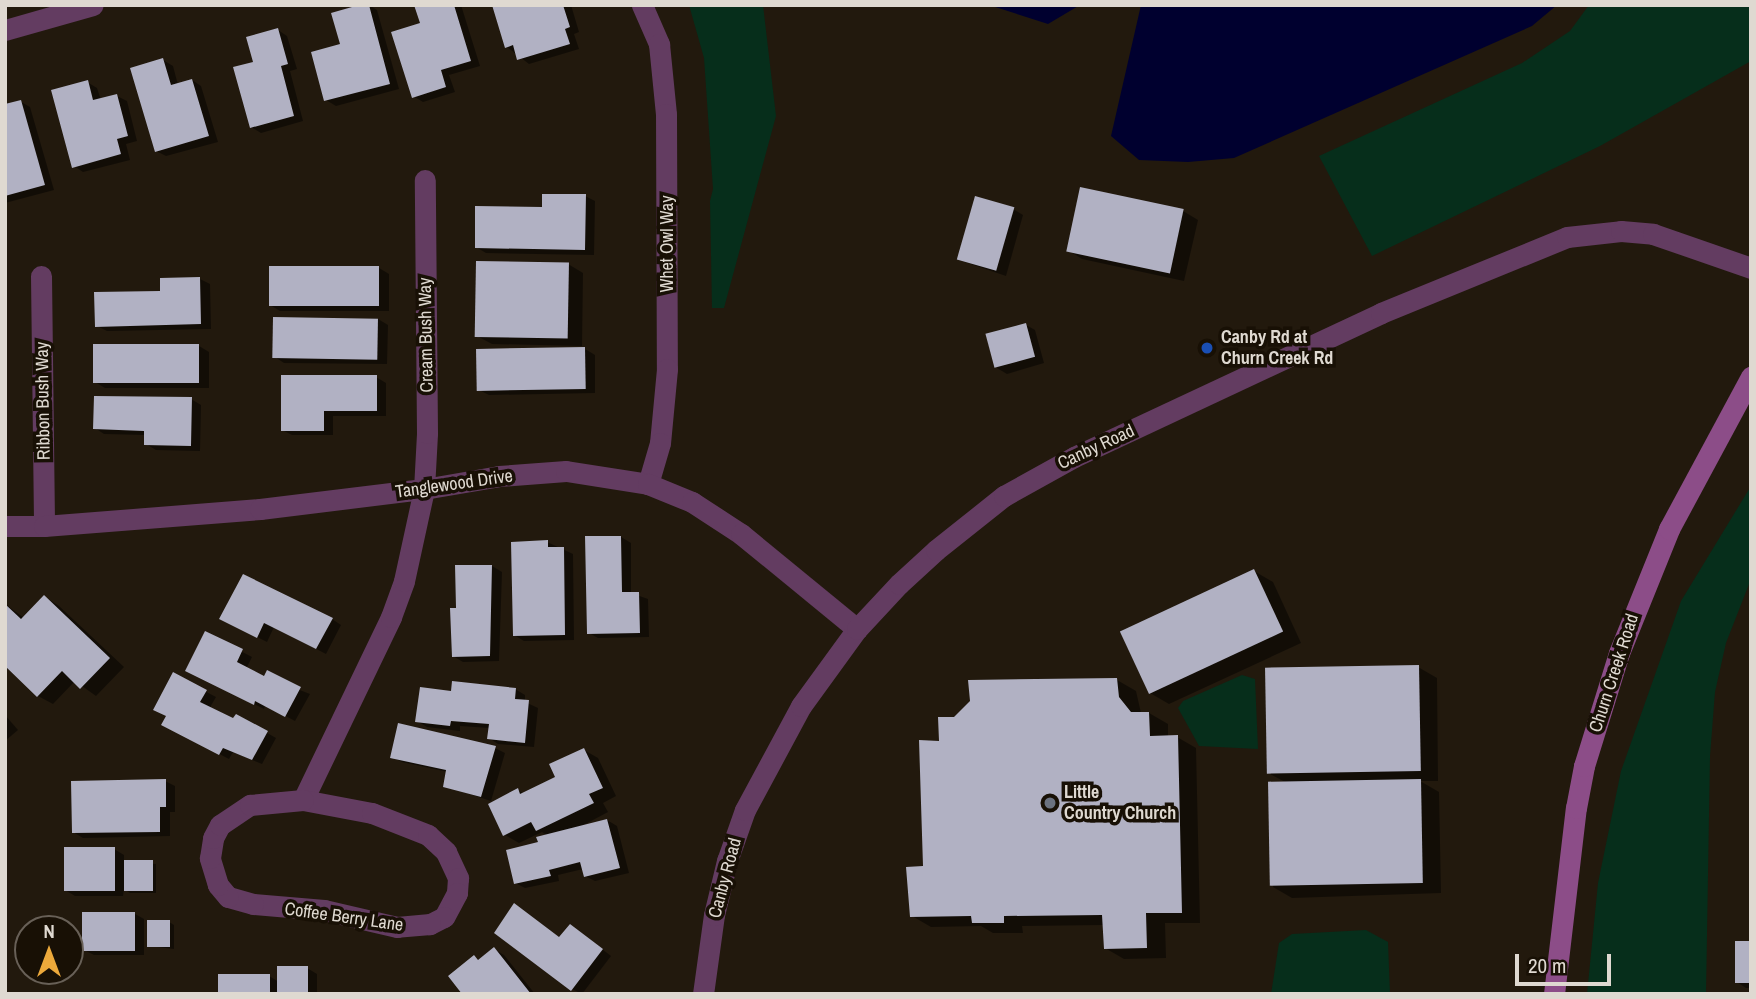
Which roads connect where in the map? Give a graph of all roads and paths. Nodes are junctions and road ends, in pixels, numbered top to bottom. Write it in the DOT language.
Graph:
graph roads {
  1 [pos="93,5"];
  2 [pos="642,5"];
  3 [pos="5,30"];
  4 [pos="425,180"];
  5 [pos="1751,268"];
  6 [pos="41,276"];
  7 [pos="1751,377"];
  8 [pos="648,484"];
  9 [pos="424,489"];
  10 [pos="5,526"];
  11 [pos="44,526"];
  12 [pos="857,629"];
  13 [pos="303,800"];
  14 [pos="703,994"];
  15 [pos="1554,994"];
  1 -- 3 [label="street"];
  2 -- 8 [label="street, Whet Owl Way"];
  4 -- 9 [label="street, Cream Bush Way"];
  5 -- 12 [label="street, Canby Road"];
  6 -- 11 [label="street, Ribbon Bush Way"];
  7 -- 15 [label="main road, Churn Creek Road"];
  8 -- 9 [label="street, Tanglewood Drive"];
  8 -- 12 [label="street, Tanglewood Drive"];
  9 -- 11 [label="street, Tanglewood Drive"];
  9 -- 13 [label="street"];
  10 -- 11 [label="street, Tanglewood Drive"];
  12 -- 14 [label="street, Canby Road"];
  13 -- 13 [label="street, Coffee Berry Lane"];
}
